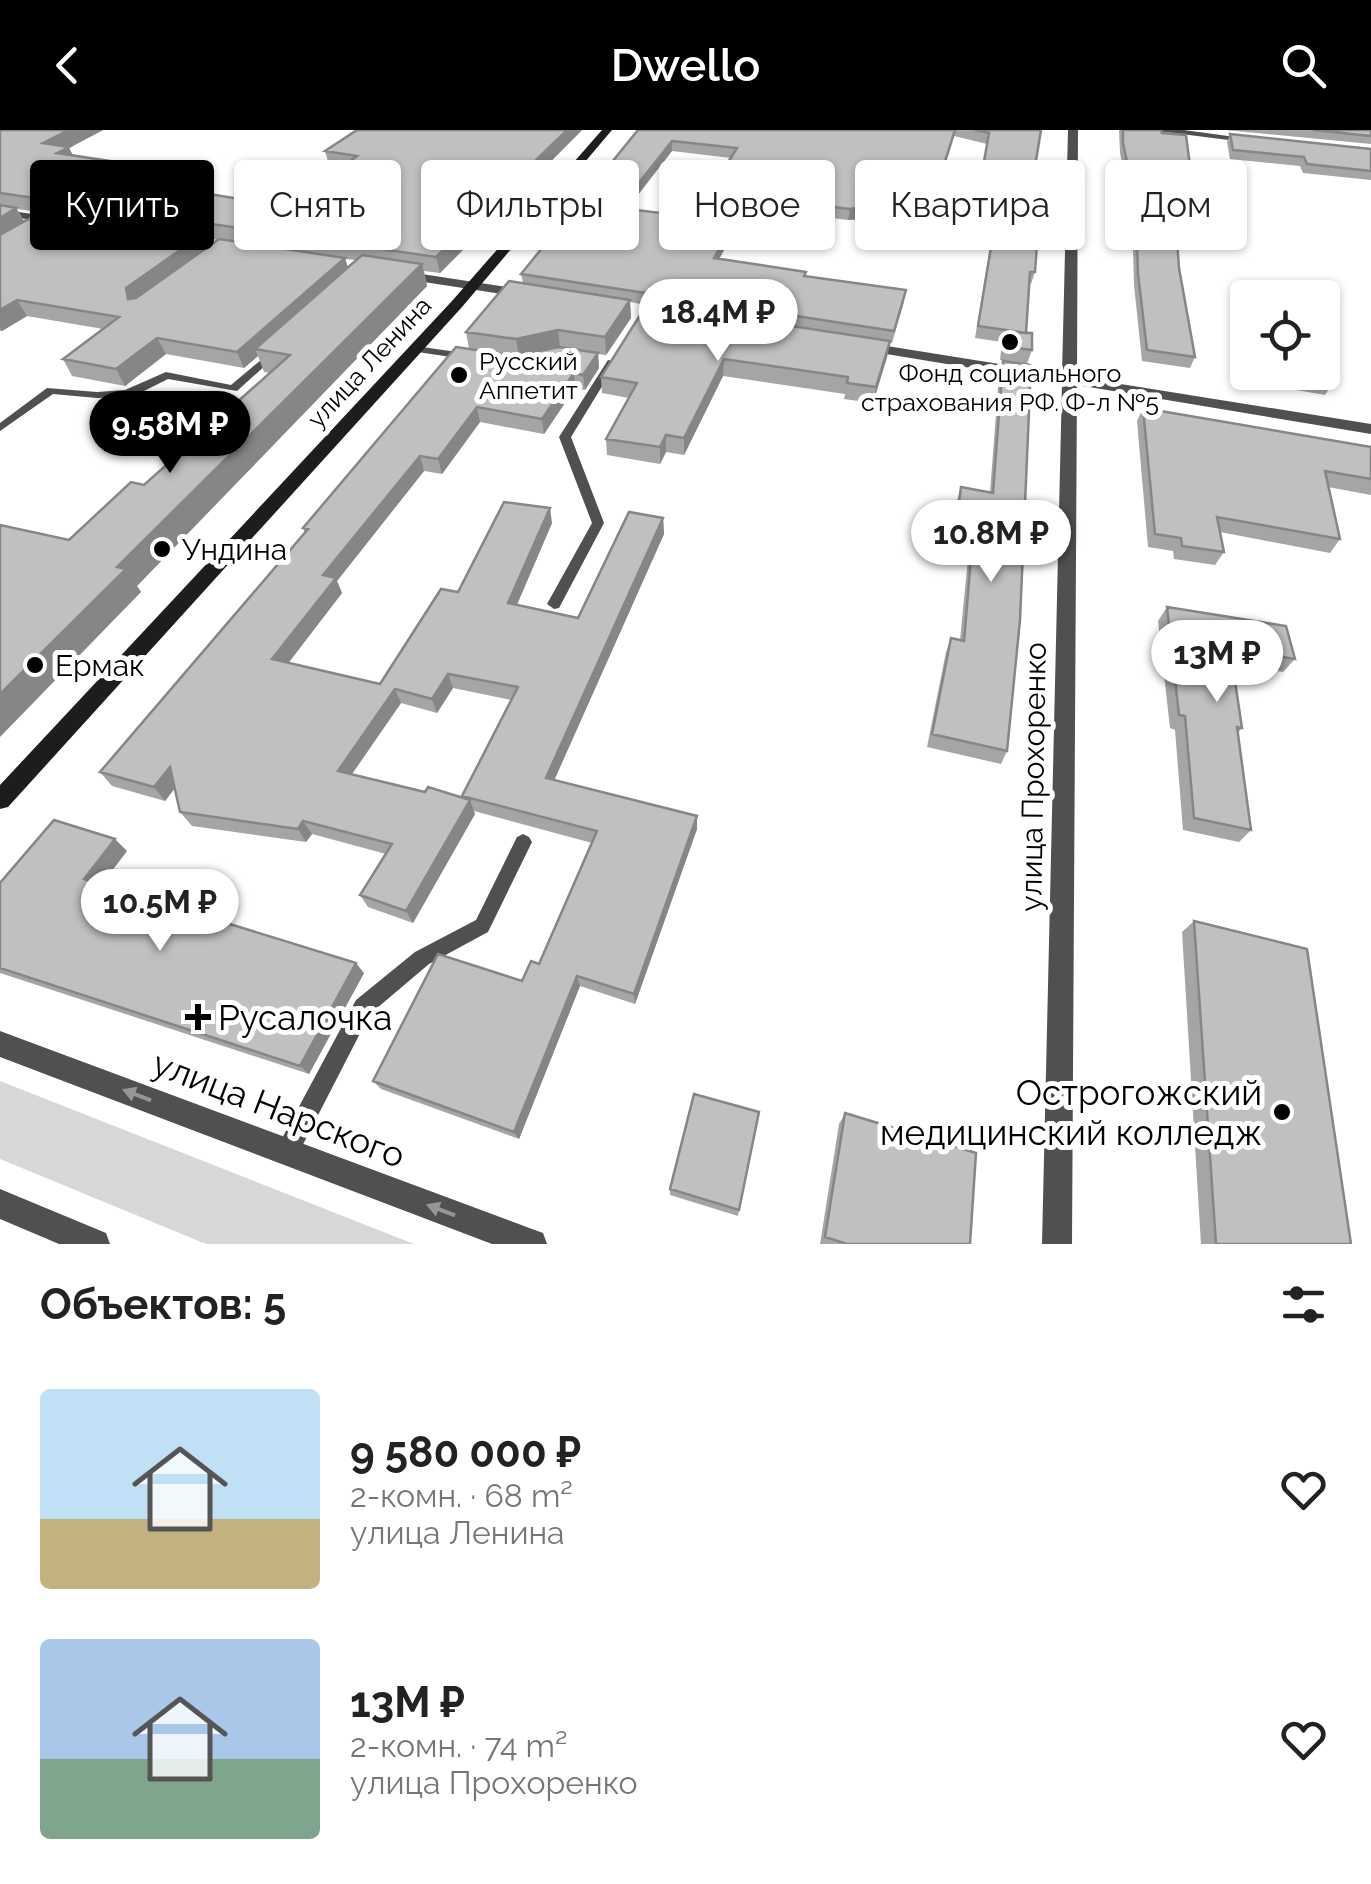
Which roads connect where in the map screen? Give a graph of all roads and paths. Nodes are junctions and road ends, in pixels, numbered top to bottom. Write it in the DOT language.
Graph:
graph roads {
  1 [pos="607,130"];
  2 [pos="1073,130"];
  3 [pos="1154,130"];
  4 [pos="1273,142"];
  5 [pos="1073,160"];
  6 [pos="0,212"];
  7 [pos="30,217"];
  8 [pos="1071,250"];
  9 [pos="384,272"];
  10 [pos="473,286"];
  11 [pos="549,298"];
  12 [pos="856,345"];
  13 [pos="277,349"];
  14 [pos="416,349"];
  15 [pos="620,350"];
  16 [pos="482,359"];
  17 [pos="595,360"];
  18 [pos="612,363"];
  19 [pos="1068,378"];
  20 [pos="0,428"];
  21 [pos="1371,429"];
  22 [pos="554,604"];
  23 [pos="0,800"];
  24 [pos="524,842"];
  25 [pos="0,1044"];
  26 [pos="286,1152"];
  27 [pos="0,1204"];
  28 [pos="95,1244"];
  29 [pos="532,1244"];
  30 [pos="1057,1244"];
  1 -- 10 [label="main road, улица Ленина"];
  2 -- 5 [label="street, улица Прохоренко"];
  3 -- 4 [label="street"];
  6 -- 7 [label="street"];
  8 -- 19 [label="street, улица Прохоренко"];
  9 -- 10 [label="street"];
  10 -- 11 [label="street"];
  10 -- 14 [label="main road, улица Ленина"];
  12 -- 19 [label="street"];
  13 -- 20 [label="lane"];
  14 -- 16 [label="lane"];
  14 -- 23 [label="main road, улица Ленина"];
  15 -- 18 [label="lane"];
  17 -- 18 [label="lane"];
  18 -- 22 [label="lane"];
  19 -- 21 [label="street"];
  19 -- 30 [label="street, улица Прохоренко"];
  24 -- 26 [label="lane"];
  26 -- 25 [label="street, улица Нарского, one-way"];
  29 -- 26 [label="street, улица Нарского, one-way"];
  27 -- 28 [label="street"];
}
